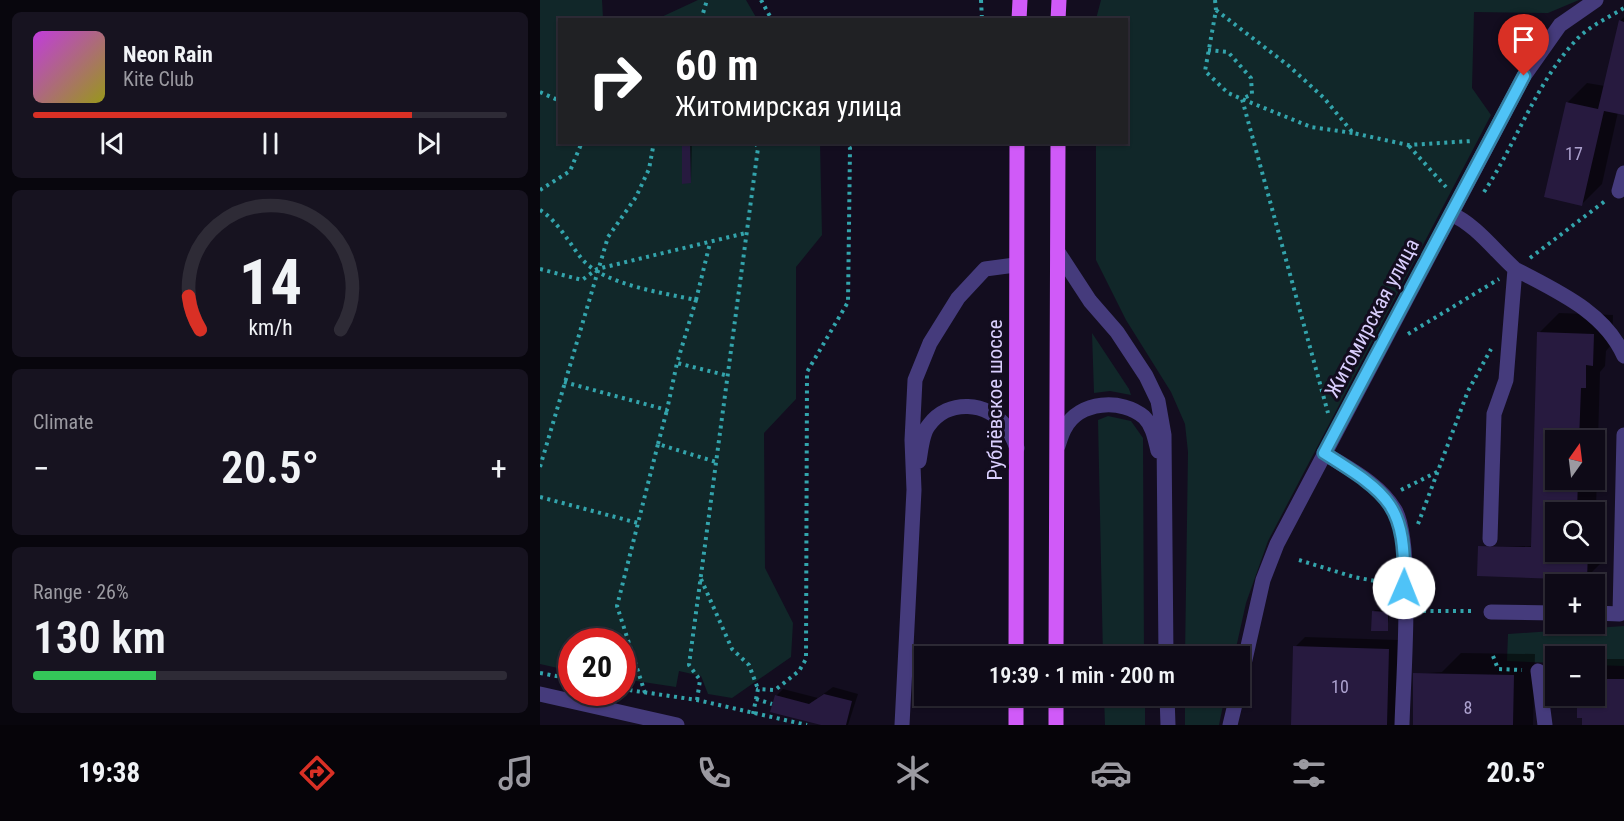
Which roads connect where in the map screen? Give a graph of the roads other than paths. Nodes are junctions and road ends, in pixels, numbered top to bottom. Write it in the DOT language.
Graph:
graph roads {
  1 [pos="1020,0"];
  2 [pos="1059,0"];
  3 [pos="1596,0"];
  4 [pos="1019,18"];
  5 [pos="1058,18"];
  6 [pos="1017,144"];
  7 [pos="1058,144"];
  8 [pos="1624,173"];
  9 [pos="1619,191"];
  10 [pos="1451,214"];
  11 [pos="1058,252"];
  12 [pos="1016,265"];
  13 [pos="1515,269"];
  14 [pos="1624,356"];
  15 [pos="1624,435"];
  16 [pos="1017,448"];
  17 [pos="1056,453"];
  18 [pos="1324,453"];
  19 [pos="1163,469"];
  20 [pos="914,490"];
  21 [pos="1490,539"];
  22 [pos="1491,612"];
  23 [pos="1545,613"];
  24 [pos="1605,613"];
  25 [pos="1622,614"];
  26 [pos="1016,646"];
  27 [pos="1056,646"];
  28 [pos="1166,646"];
  29 [pos="1248,646"];
  30 [pos="1538,671"];
  31 [pos="540,693"];
  32 [pos="1016,706"];
  33 [pos="1056,706"];
  34 [pos="1167,706"];
  35 [pos="1235,706"];
  36 [pos="677,725"];
  37 [pos="902,725"];
  38 [pos="1016,725"];
  39 [pos="1056,725"];
  40 [pos="1168,725"];
  41 [pos="1230,725"];
  42 [pos="1402,725"];
  43 [pos="1545,725"];
  1 -- 4 [label="main road"];
  2 -- 5 [label="main road"];
  3 -- 10 [label="street, Житомирская улица"];
  6 -- 12 [label="main road, Рублёвское шоссе"];
  7 -- 11 [label="main road"];
  8 -- 9 [label="street"];
  10 -- 13 [label="street"];
  10 -- 18 [label="street, Житомирская улица"];
  11 -- 17 [label="main road"];
  11 -- 19 [label="street"];
  12 -- 16 [label="main road, Рублёвское шоссе"];
  12 -- 20 [label="street"];
  13 -- 14 [label="street"];
  13 -- 21 [label="street"];
  15 -- 25 [label="street"];
  16 -- 20 [label="street"];
  16 -- 26 [label="main road, Рублёвское шоссе"];
  17 -- 19 [label="street"];
  17 -- 27 [label="main road"];
  18 -- 29 [label="street, Житомирская улица"];
  18 -- 42 [label="street"];
  19 -- 28 [label="street"];
  20 -- 37 [label="street"];
  22 -- 23 [label="street"];
  24 -- 25 [label="street"];
  30 -- 43 [label="street"];
  31 -- 36 [label="street"];
  32 -- 38 [label="main road"];
  33 -- 39 [label="main road"];
  34 -- 40 [label="street"];
  35 -- 41 [label="street"];
}
